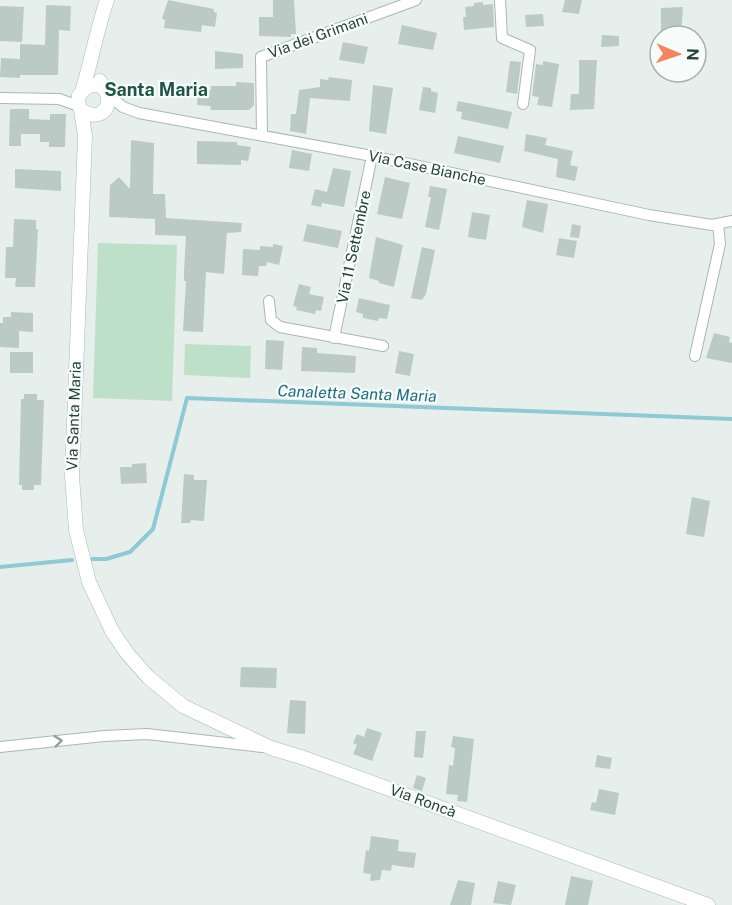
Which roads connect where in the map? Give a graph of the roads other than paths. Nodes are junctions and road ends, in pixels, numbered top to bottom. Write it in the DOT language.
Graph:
graph roads {
  1 [pos="107,0"];
  2 [pos="416,0"];
  3 [pos="500,0"];
  4 [pos="92,59"];
  5 [pos="82,90"];
  6 [pos="104,91"];
  7 [pos="0,98"];
  8 [pos="59,99"];
  9 [pos="523,104"];
  10 [pos="123,107"];
  11 [pos="80,108"];
  12 [pos="100,113"];
  13 [pos="86,136"];
  14 [pos="262,136"];
  15 [pos="372,156"];
  16 [pos="732,221"];
  17 [pos="718,224"];
  18 [pos="269,301"];
  19 [pos="334,338"];
  20 [pos="383,346"];
  21 [pos="695,356"];
  22 [pos="148,677"];
  23 [pos="0,747"];
  24 [pos="271,747"];
  25 [pos="708,905"];
  1 -- 4 [label="main road, Via Santa Maria"];
  2 -- 14 [label="street, Via dei Grimani"];
  3 -- 9 [label="street"];
  4 -- 5 [label="main road, Via Santa Maria"];
  4 -- 6 [label="main road"];
  5 -- 6 [label="main road"];
  5 -- 8 [label="street"];
  5 -- 11 [label="main road, Via Santa Maria"];
  6 -- 10 [label="street, Via Case Bianche"];
  6 -- 12 [label="main road, Via Santa Maria"];
  7 -- 8 [label="street"];
  8 -- 11 [label="street"];
  10 -- 12 [label="street, Via Case Bianche"];
  10 -- 14 [label="street, Via Case Bianche"];
  11 -- 12 [label="main road"];
  11 -- 13 [label="main road, Via Santa Maria"];
  12 -- 13 [label="main road, Via Santa Maria"];
  13 -- 22 [label="main road, Via Santa Maria"];
  14 -- 15 [label="street, Via Case Bianche"];
  15 -- 17 [label="street, Via Case Bianche"];
  15 -- 19 [label="street, Via 11 Settembre"];
  16 -- 17 [label="street, Via Case Bianche"];
  17 -- 21 [label="street"];
  18 -- 19 [label="street"];
  19 -- 20 [label="street"];
  22 -- 24 [label="main road, Via Roncà"];
  23 -- 24 [label="street, one-way"];
  24 -- 25 [label="main road, Via Roncà"];
}
